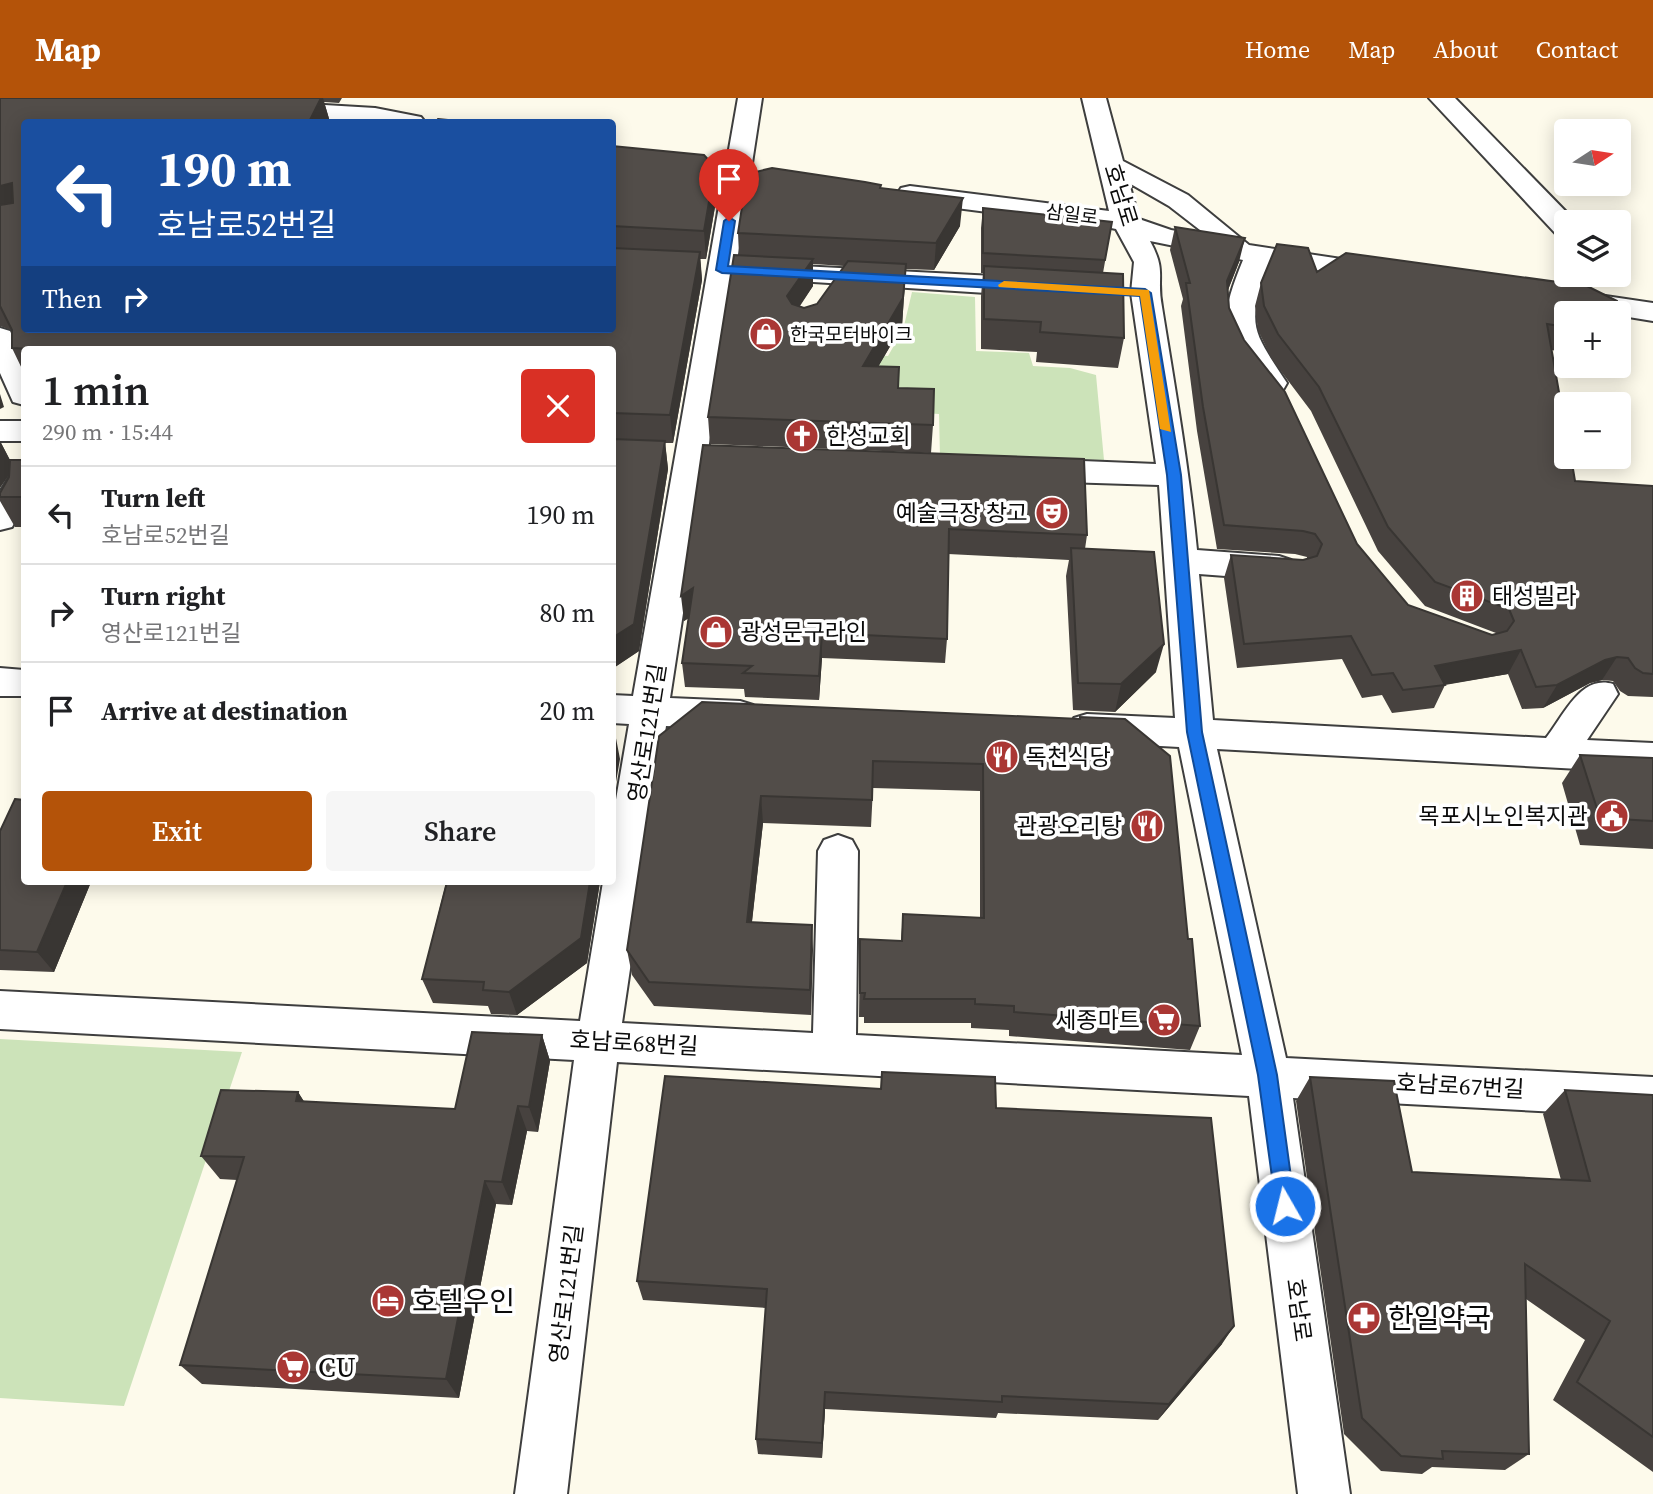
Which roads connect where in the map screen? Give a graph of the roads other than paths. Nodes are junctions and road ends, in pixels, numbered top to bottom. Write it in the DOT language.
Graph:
graph roads {
  1 [pos="750,98"];
  2 [pos="1094,98"];
  3 [pos="1441,98"];
  4 [pos="248,108"];
  5 [pos="376,112"];
  6 [pos="401,119"];
  7 [pos="1112,166"];
  8 [pos="886,191"];
  9 [pos="1554,216"];
  10 [pos="1126,223"];
  11 [pos="1250,254"];
  12 [pos="708,269"];
  13 [pos="838,276"];
  14 [pos="1413,278"];
  15 [pos="1061,288"];
  16 [pos="1588,289"];
  17 [pos="1536,295"];
  18 [pos="818,304"];
  19 [pos="1653,312"];
  20 [pos="0,337"];
  21 [pos="21,388"];
  22 [pos="1289,405"];
  23 [pos="0,430"];
  24 [pos="21,431"];
  25 [pos="1008,469"];
  26 [pos="1174,475"];
  27 [pos="1183,561"];
  28 [pos="1294,569"];
  29 [pos="0,682"];
  30 [pos="21,683"];
  31 [pos="1600,694"];
  32 [pos="631,710"];
  33 [pos="776,716"];
  34 [pos="1055,726"];
  35 [pos="1195,732"];
  36 [pos="1556,753"];
  37 [pos="1653,758"];
  38 [pos="838,851"];
  39 [pos="616,860"];
  40 [pos="614,885"];
  41 [pos="0,1010"];
  42 [pos="598,1041"];
  43 [pos="834,1053"];
  44 [pos="1268,1075"];
  45 [pos="1653,1097"];
  46 [pos="541,1494"];
  47 [pos="1324,1494"];
  1 -- 12 [label="street, 영산로121번길"];
  2 -- 7 [label="street, 호남로"];
  3 -- 9 [label="street"];
  4 -- 5 [label="street"];
  5 -- 6 [label="street"];
  7 -- 10 [label="street, 호남로"];
  7 -- 11 [label="street"];
  8 -- 10 [label="street, 삼일로"];
  10 -- 11 [label="street, 삼일로"];
  10 -- 26 [label="street, 호남로"];
  11 -- 14 [label="street, 삼일로"];
  11 -- 22 [label="street"];
  12 -- 13 [label="street"];
  12 -- 32 [label="street, 영산로121번길"];
  13 -- 15 [label="street"];
  13 -- 18 [label="street"];
  16 -- 17 [label="street"];
  16 -- 19 [label="street"];
  20 -- 21 [label="street"];
  23 -- 24 [label="street"];
  25 -- 26 [label="street"];
  26 -- 27 [label="street, 호남로"];
  27 -- 28 [label="street"];
  27 -- 35 [label="street, 호남로"];
  29 -- 30 [label="street"];
  31 -- 36 [label="street"];
  32 -- 33 [label="street"];
  32 -- 39 [label="street, 영산로121번길"];
  34 -- 35 [label="street"];
  35 -- 36 [label="street"];
  35 -- 44 [label="street, 호남로"];
  36 -- 37 [label="street"];
  38 -- 43 [label="street"];
  40 -- 42 [label="street, 영산로121번길"];
  41 -- 42 [label="street, 호남로68번길"];
  42 -- 43 [label="street, 호남로68번길"];
  42 -- 46 [label="street, 영산로121번길"];
  43 -- 44 [label="street, 호남로68번길"];
  44 -- 45 [label="street, 호남로67번길"];
  44 -- 47 [label="street, 호남로"];
}
